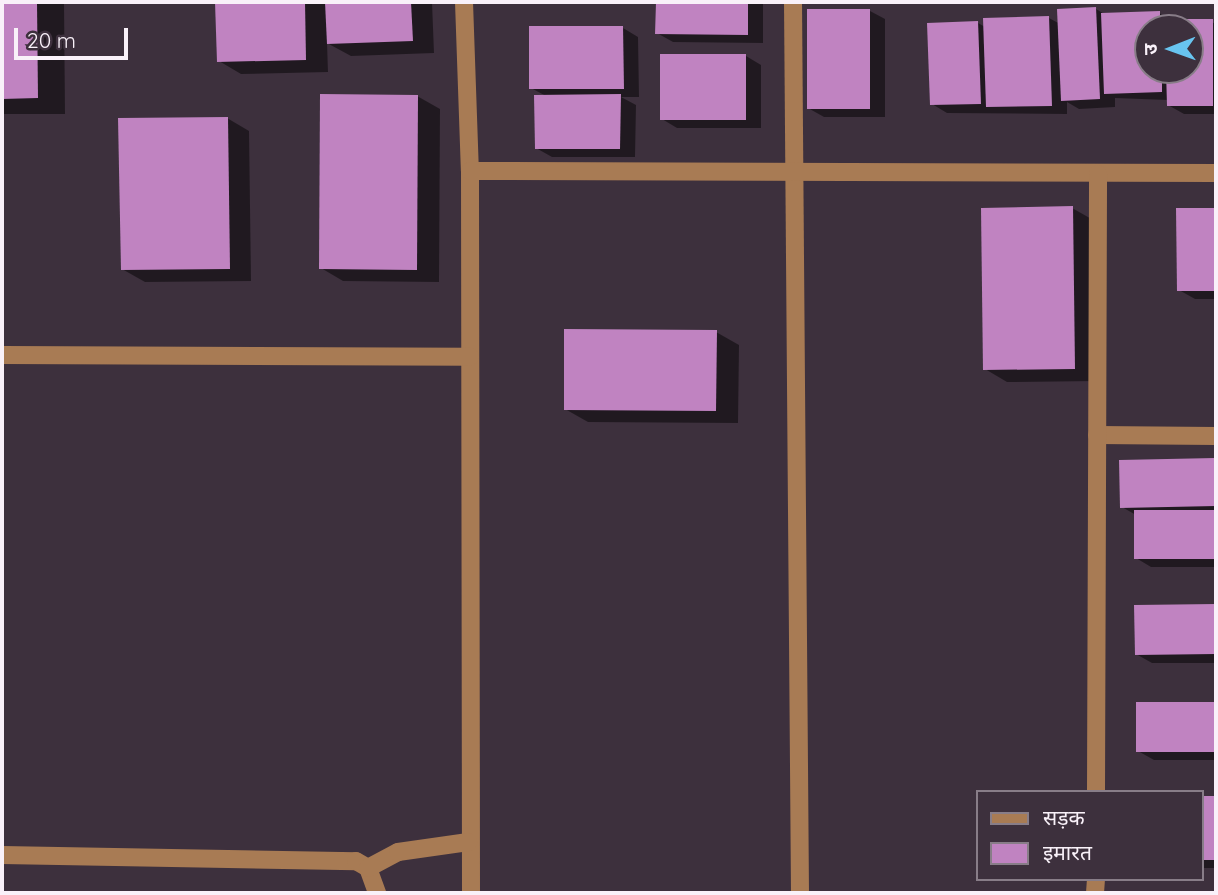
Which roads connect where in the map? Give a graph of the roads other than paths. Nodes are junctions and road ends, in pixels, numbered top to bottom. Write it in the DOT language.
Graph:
graph roads {
  1 [pos="464,2"];
  2 [pos="793,2"];
  3 [pos="470,172"];
  4 [pos="1216,173"];
  5 [pos="795,174"];
  6 [pos="1098,174"];
  7 [pos="2,355"];
  8 [pos="470,357"];
  9 [pos="1097,435"];
  10 [pos="1216,436"];
  11 [pos="1096,790"];
  12 [pos="468,842"];
  13 [pos="2,855"];
  14 [pos="368,868"];
  15 [pos="377,893"];
  16 [pos="471,893"];
  17 [pos="800,893"];
  1 -- 3 [label="street"];
  2 -- 5 [label="street"];
  3 -- 5 [label="street"];
  3 -- 8 [label="street"];
  4 -- 6 [label="street"];
  5 -- 6 [label="street"];
  5 -- 17 [label="street"];
  6 -- 9 [label="street"];
  7 -- 8 [label="street"];
  8 -- 12 [label="street"];
  9 -- 10 [label="street"];
  9 -- 11 [label="street"];
  12 -- 14 [label="street"];
  12 -- 16 [label="street"];
  13 -- 14 [label="street"];
  14 -- 15 [label="street"];
}
